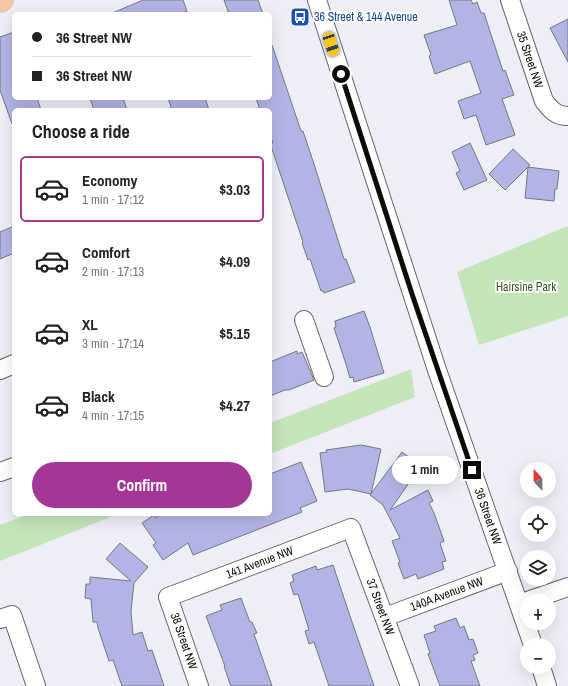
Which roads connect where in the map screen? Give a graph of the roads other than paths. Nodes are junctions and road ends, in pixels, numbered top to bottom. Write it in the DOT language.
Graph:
graph roads {
  1 [pos="317,0"];
  2 [pos="510,0"];
  3 [pos="563,115"];
  4 [pos="304,320"];
  5 [pos="12,365"];
  6 [pos="0,370"];
  7 [pos="324,376"];
  8 [pos="12,468"];
  9 [pos="0,472"];
  10 [pos="351,528"];
  11 [pos="508,571"];
  12 [pos="568,587"];
  13 [pos="168,597"];
  14 [pos="519,604"];
  15 [pos="385,617"];
  16 [pos="0,619"];
  17 [pos="531,638"];
  18 [pos="543,674"];
  19 [pos="36,686"];
  20 [pos="200,686"];
  21 [pos="410,686"];
  22 [pos="547,686"];
  1 -- 11 [label="street, 36 Street NW"];
  2 -- 3 [label="street, 35 Street NW"];
  4 -- 7 [label="street"];
  5 -- 6 [label="street"];
  8 -- 9 [label="street"];
  10 -- 13 [label="street, 141 Avenue NW"];
  10 -- 15 [label="street, 37 Street NW"];
  11 -- 14 [label="street, 36 Street NW"];
  11 -- 15 [label="street, 140A Avenue NW"];
  12 -- 14 [label="street"];
  13 -- 20 [label="street, 38 Street NW"];
  14 -- 17 [label="street, 36 Street NW"];
  15 -- 21 [label="street, 37 Street NW"];
  16 -- 19 [label="street"];
  18 -- 22 [label="street"];
}
